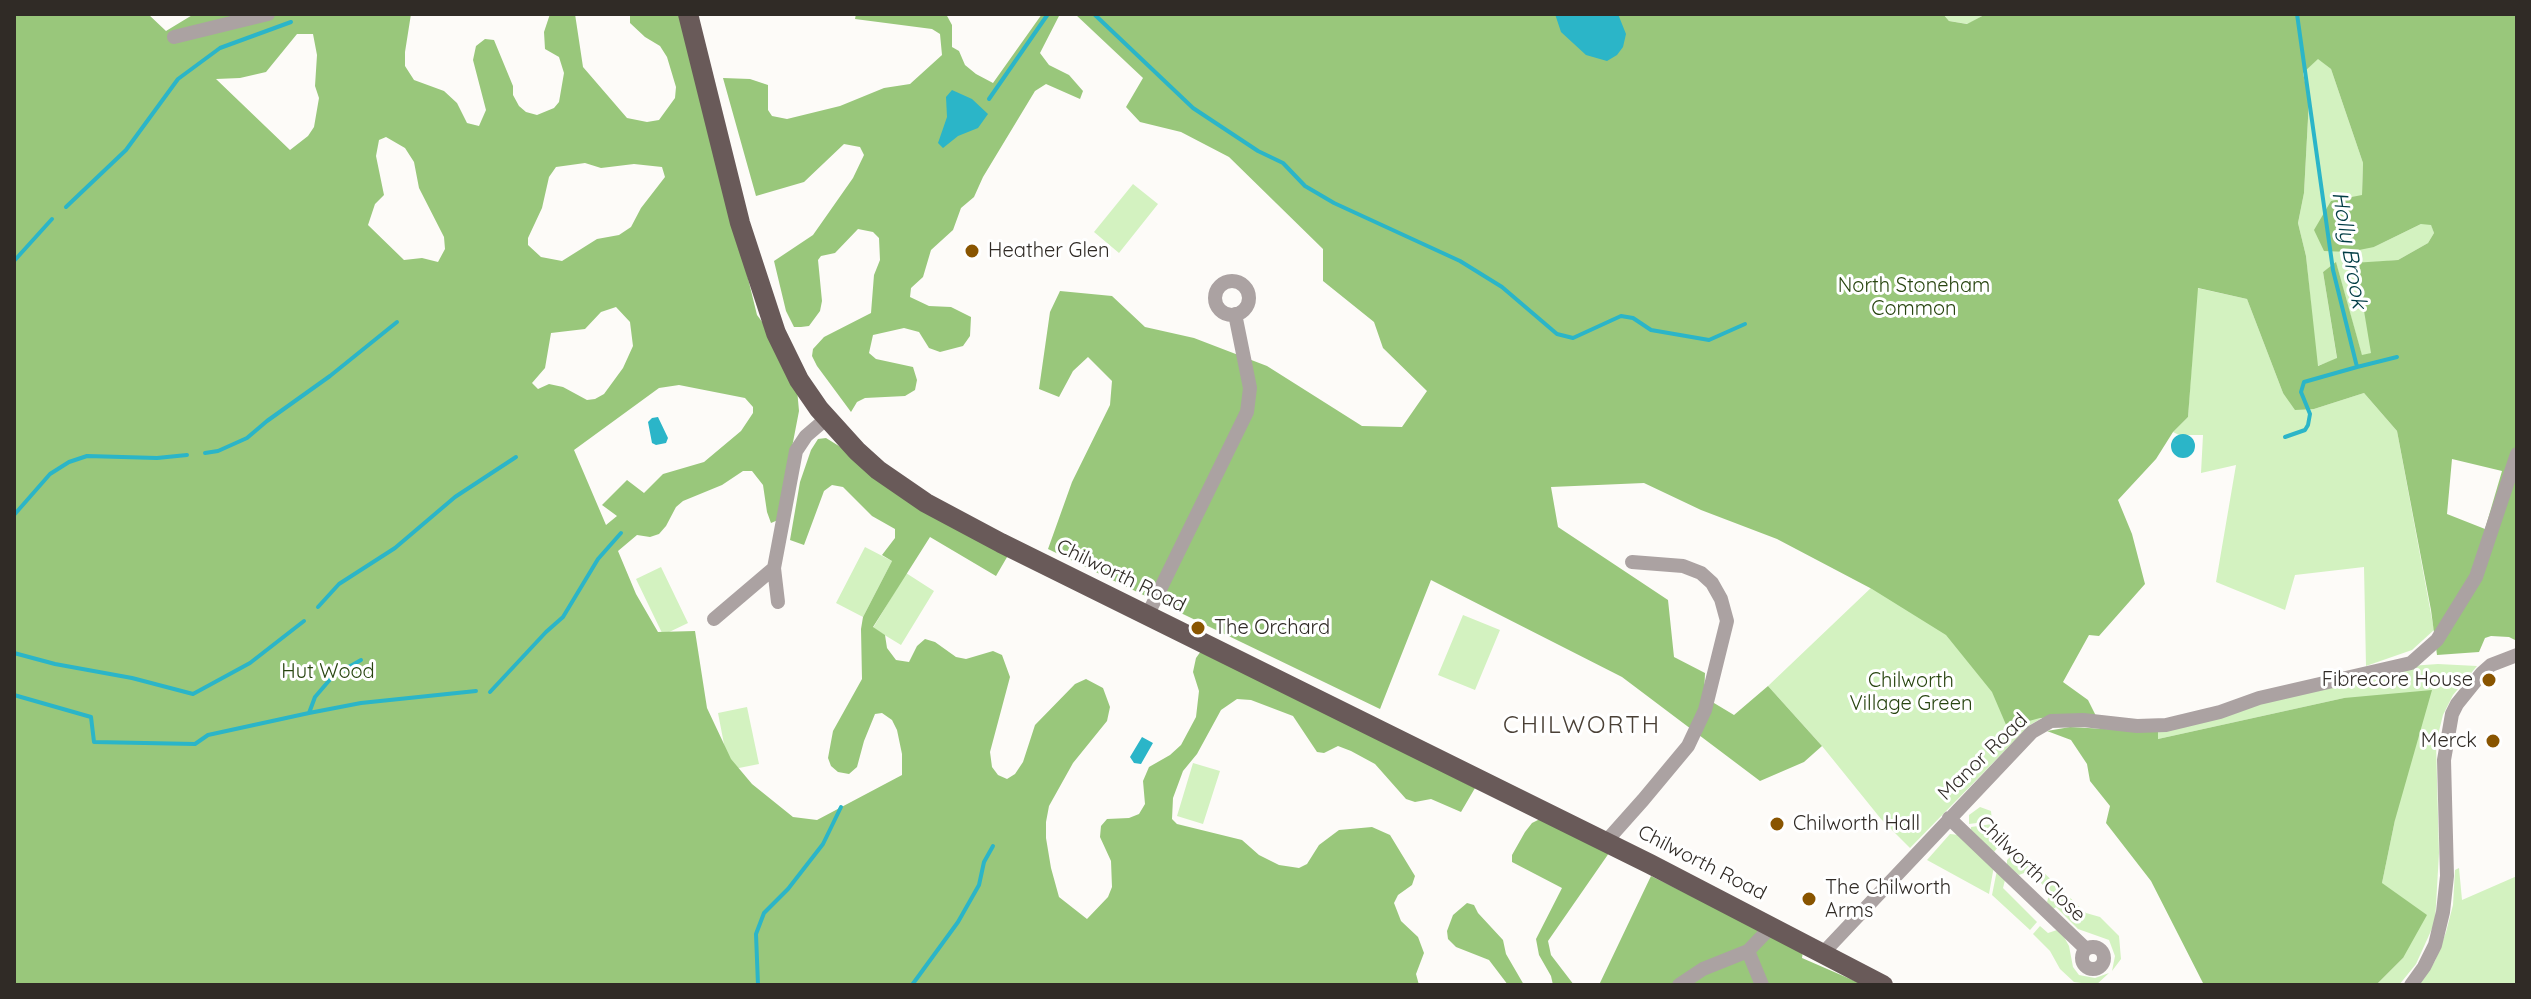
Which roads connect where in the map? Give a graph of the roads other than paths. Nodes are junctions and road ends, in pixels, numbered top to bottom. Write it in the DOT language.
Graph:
graph roads {
  1 [pos="268,14"];
  2 [pos="688,14"];
  3 [pos="174,37"];
  4 [pos="1235,314"];
  5 [pos="827,418"];
  6 [pos="2517,454"];
  7 [pos="1632,562"];
  8 [pos="774,568"];
  9 [pos="778,602"];
  10 [pos="1147,616"];
  11 [pos="714,619"];
  12 [pos="2517,655"];
  13 [pos="1949,818"];
  14 [pos="1603,840"];
  15 [pos="1772,926"];
  16 [pos="2086,949"];
  17 [pos="1748,951"];
  18 [pos="1824,952"];
  19 [pos="1679,985"];
  20 [pos="1762,985"];
  21 [pos="1883,985"];
  22 [pos="2411,985"];
  1 -- 3 [label="street"];
  2 -- 5 [label="main road, Chilworth Road"];
  4 -- 10 [label="street"];
  5 -- 8 [label="street"];
  5 -- 10 [label="main road, Chilworth Road"];
  6 -- 13 [label="street, Manor Road"];
  7 -- 14 [label="street"];
  8 -- 9 [label="street"];
  8 -- 11 [label="street"];
  10 -- 14 [label="main road, Chilworth Road"];
  12 -- 22 [label="street"];
  13 -- 16 [label="street, Chilworth Close"];
  13 -- 18 [label="street, Manor Road"];
  14 -- 15 [label="main road, Chilworth Road"];
  15 -- 17 [label="street"];
  15 -- 18 [label="main road, Chilworth Road"];
  17 -- 19 [label="street"];
  17 -- 20 [label="street"];
  18 -- 21 [label="main road, Chilworth Road"];
}
